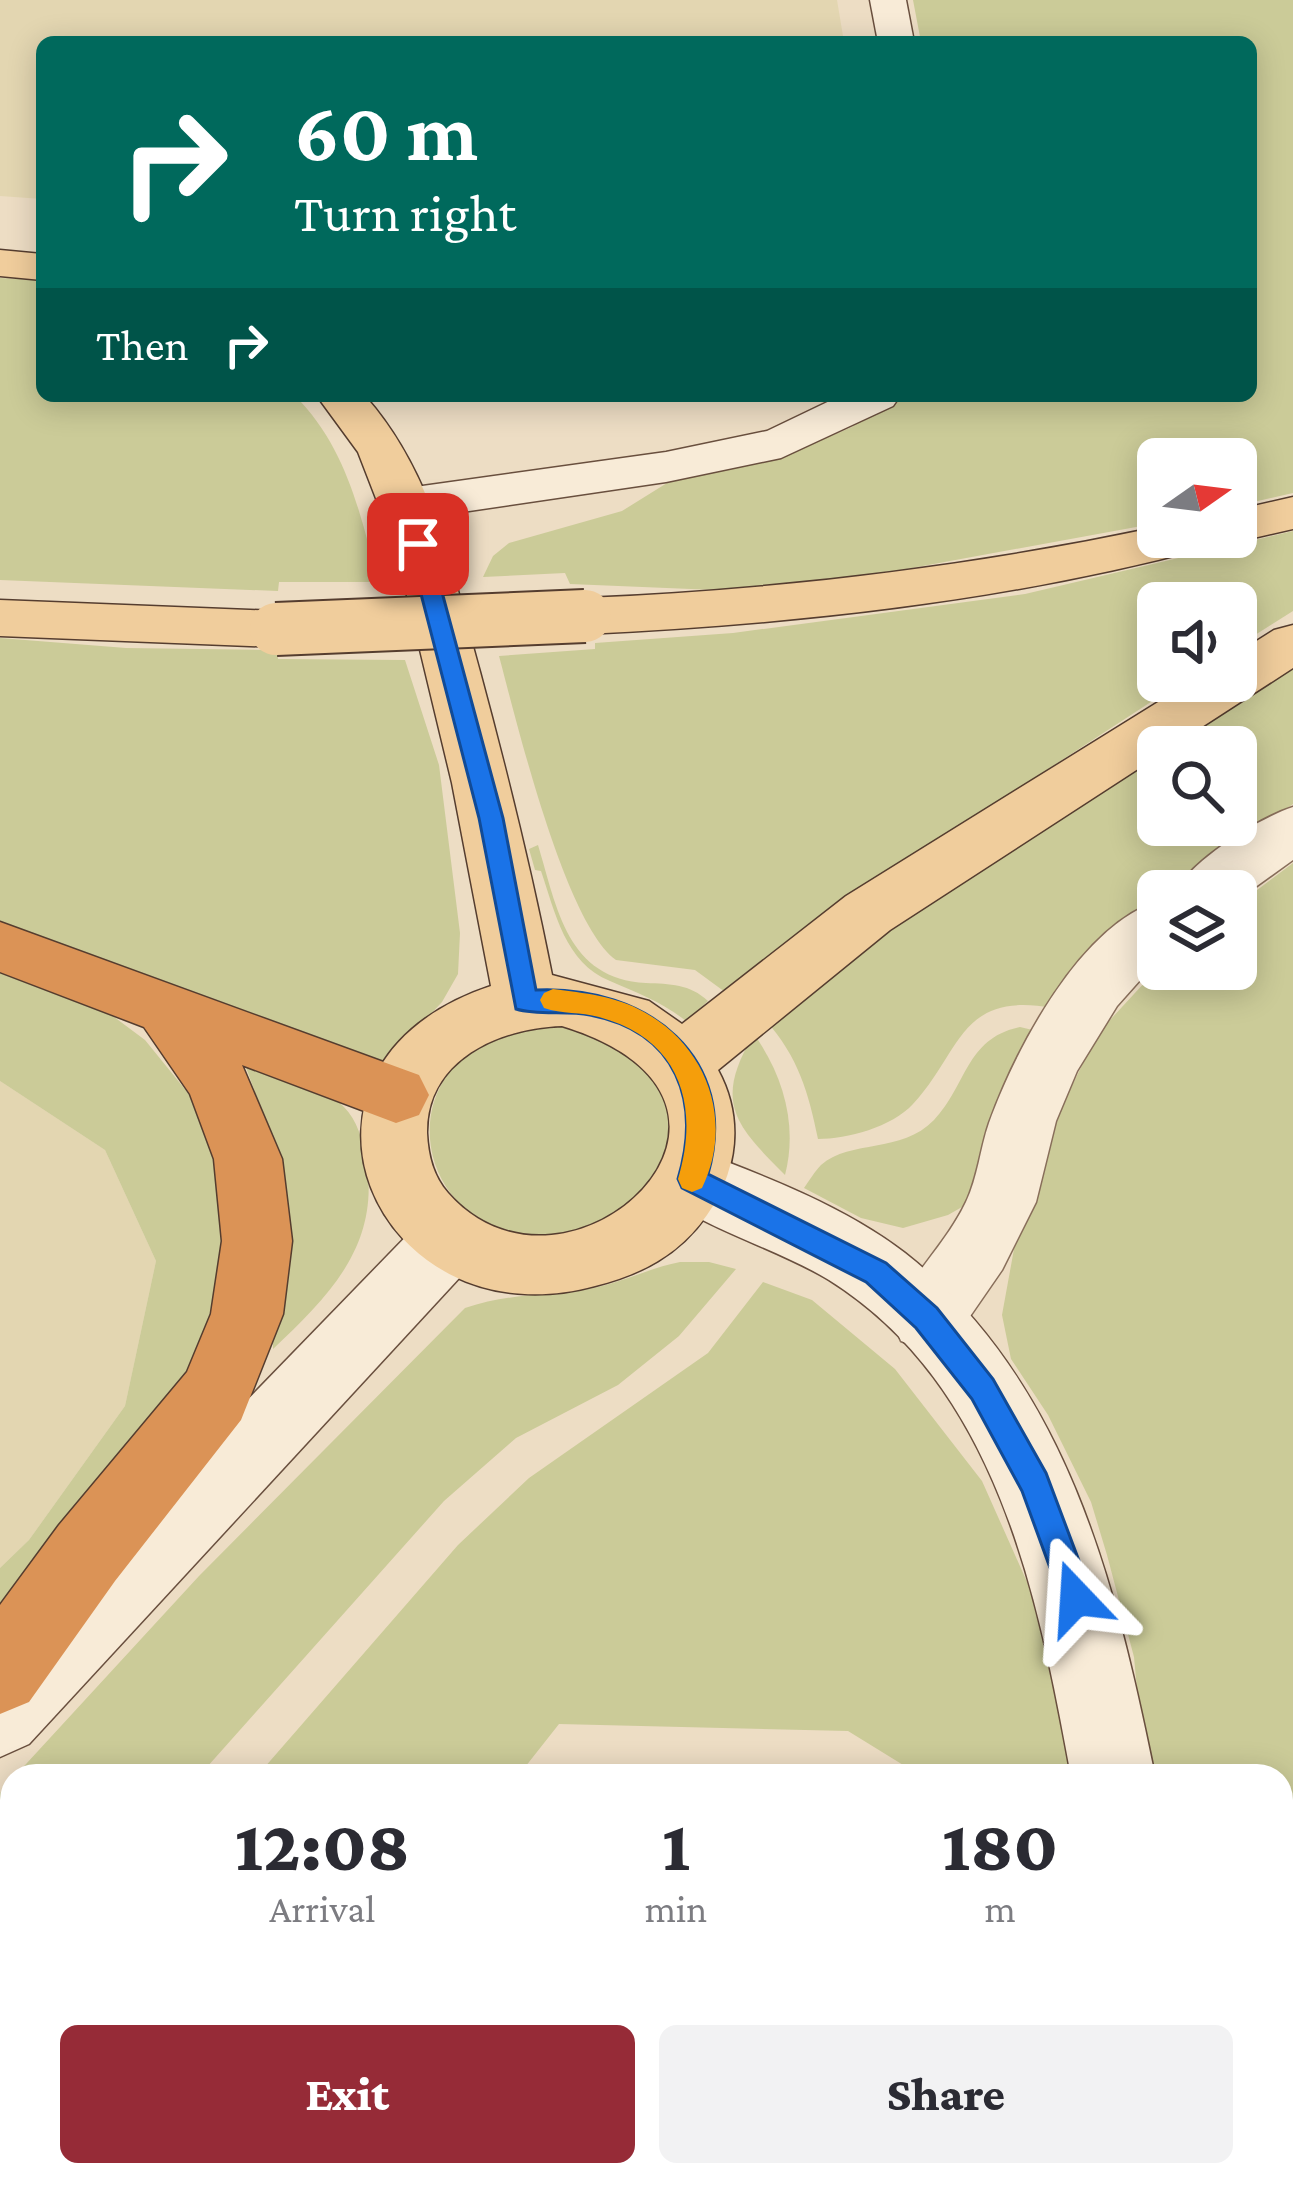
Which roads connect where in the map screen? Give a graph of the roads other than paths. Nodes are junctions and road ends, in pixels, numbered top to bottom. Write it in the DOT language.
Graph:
graph roads {
  1 [pos="888,0"];
  2 [pos="895,36"];
  3 [pos="0,263"];
  4 [pos="36,266"];
  5 [pos="346,402"];
  6 [pos="865,402"];
  7 [pos="408,504"];
  8 [pos="1293,513"];
  9 [pos="1257,521"];
  10 [pos="1137,548"];
  11 [pos="0,619"];
  12 [pos="1293,643"];
  13 [pos="1257,666"];
  14 [pos="1199,702"];
  15 [pos="1293,829"];
  16 [pos="1235,870"];
  17 [pos="1137,940"];
  18 [pos="0,946"];
  19 [pos="525,1001"];
  20 [pos="165,1007"];
  21 [pos="683,1060"];
  22 [pos="397,1095"];
  23 [pos="692,1179"];
  24 [pos="449,1240"];
  25 [pos="927,1318"];
  26 [pos="0,1673"];
  27 [pos="0,1714"];
  28 [pos="1111,1764"];
  1 -- 2 [label="street"];
  3 -- 4 [label="main road"];
  5 -- 7 [label="main road"];
  6 -- 7 [label="street"];
  7 -- 19 [label="main road"];
  8 -- 9 [label="main road"];
  10 -- 11 [label="main road, bridge"];
  12 -- 13 [label="main road"];
  14 -- 21 [label="main road"];
  15 -- 16 [label="street"];
  17 -- 25 [label="street"];
  18 -- 20 [label="highway"];
  19 -- 21 [label="main road"];
  19 -- 22 [label="main road"];
  20 -- 22 [label="highway"];
  20 -- 26 [label="highway"];
  21 -- 23 [label="main road"];
  22 -- 24 [label="main road"];
  23 -- 24 [label="main road"];
  23 -- 25 [label="street"];
  24 -- 27 [label="street"];
  25 -- 28 [label="street"];
}
